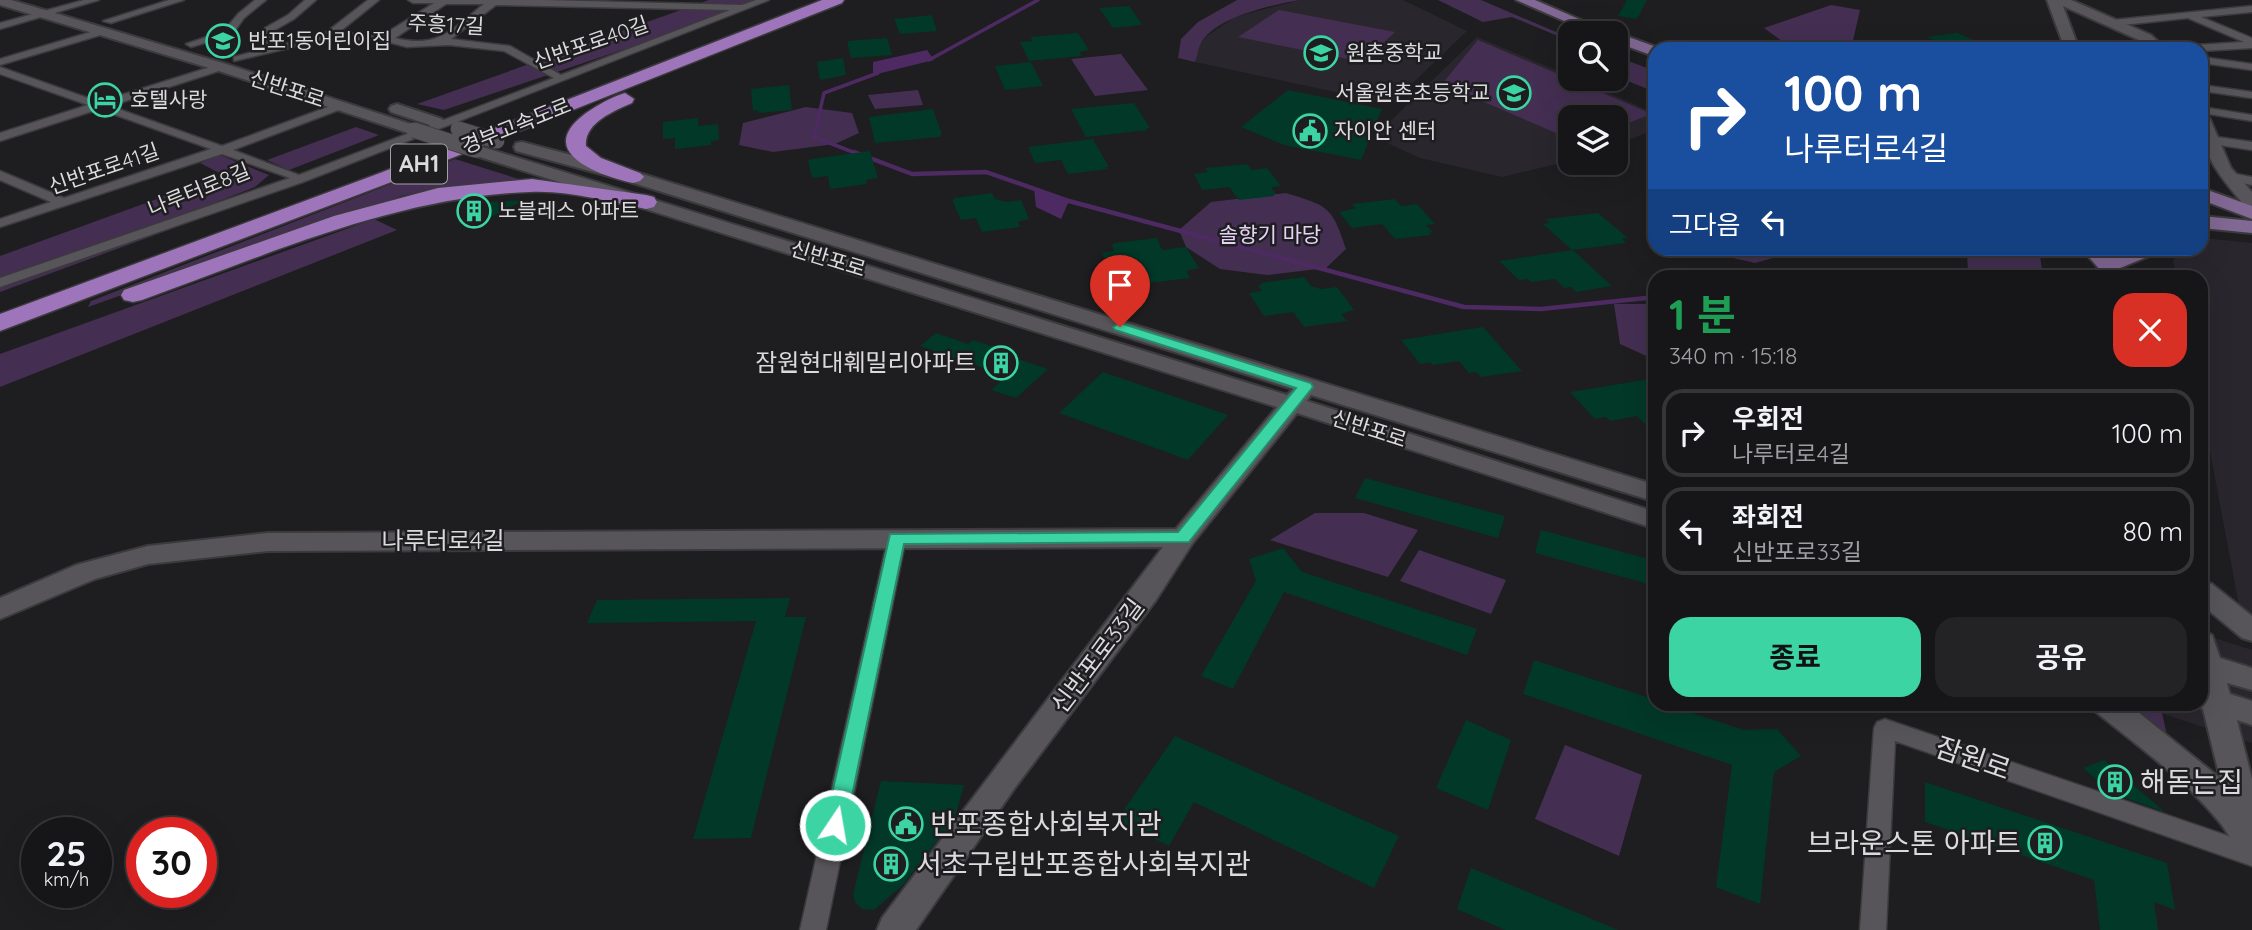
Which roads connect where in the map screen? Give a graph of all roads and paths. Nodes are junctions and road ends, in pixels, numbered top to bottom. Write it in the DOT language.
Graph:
graph roads {
  1 [pos="94,0"];
  2 [pos="179,0"];
  3 [pos="261,0"];
  4 [pos="311,0"];
  5 [pos="374,0"];
  6 [pos="413,0"];
  7 [pos="764,0"];
  8 [pos="788,0"];
  9 [pos="836,0"];
  10 [pos="843,0"];
  11 [pos="1505,0"];
  12 [pos="1523,0"];
  13 [pos="2054,0"];
  14 [pos="2060,0"];
  15 [pos="2222,0"];
  16 [pos="0,1"];
  17 [pos="444,1"];
  18 [pos="495,1"];
  19 [pos="547,1"];
  20 [pos="43,7"];
  21 [pos="744,7"];
  22 [pos="67,8"];
  23 [pos="2251,9"];
  24 [pos="2233,10"];
  25 [pos="2191,16"];
  26 [pos="1575,21"];
  27 [pos="1558,22"];
  28 [pos="2113,23"];
  29 [pos="0,26"];
  30 [pos="105,26"];
  31 [pos="677,34"];
  32 [pos="328,36"];
  33 [pos="384,38"];
  34 [pos="1628,42"];
  35 [pos="2070,42"];
  36 [pos="2151,42"];
  37 [pos="191,44"];
  38 [pos="439,44"];
  39 [pos="2252,44"];
  40 [pos="2208,47"];
  41 [pos="1648,49"];
  42 [pos="265,50"];
  43 [pos="1628,50"];
  44 [pos="1648,57"];
  45 [pos="238,59"];
  46 [pos="2208,61"];
  47 [pos="0,62"];
  48 [pos="2252,66"];
  49 [pos="221,67"];
  50 [pos="0,70"];
  51 [pos="556,75"];
  52 [pos="2208,89"];
  53 [pos="2252,95"];
  54 [pos="101,105"];
  55 [pos="340,106"];
  56 [pos="2208,111"];
  57 [pos="2252,117"];
  58 [pos="434,121"];
  59 [pos="413,130"];
  60 [pos="2208,135"];
  61 [pos="0,137"];
  62 [pos="2210,140"];
  63 [pos="2252,146"];
  64 [pos="220,150"];
  65 [pos="0,175"];
  66 [pos="293,175"];
  67 [pos="633,177"];
  68 [pos="2231,177"];
  69 [pos="2252,181"];
  70 [pos="2208,196"];
  71 [pos="646,202"];
  72 [pos="65,203"];
  73 [pos="2208,203"];
  74 [pos="2252,203"];
  75 [pos="208,209"];
  76 [pos="2252,213"];
  77 [pos="0,223"];
  78 [pos="2208,223"];
  79 [pos="2252,228"];
  80 [pos="2130,256"];
  81 [pos="2108,264"];
  82 [pos="0,282"];
  83 [pos="0,304"];
  84 [pos="0,323"];
  85 [pos="0,341"];
  86 [pos="1299,395"];
  87 [pos="1648,492"];
  88 [pos="1648,518"];
  89 [pos="897,538"];
  90 [pos="1182,538"];
  91 [pos="2208,596"];
  92 [pos="0,609"];
  93 [pos="2252,631"];
  94 [pos="2208,659"];
  95 [pos="2252,679"];
  96 [pos="2209,699"];
  97 [pos="2116,711"];
  98 [pos="2252,713"];
  99 [pos="2252,842"];
  100 [pos="813,930"];
  101 [pos="895,930"];
  102 [pos="1873,930"];
  1 -- 22 [label="street"];
  2 -- 30 [label="street"];
  3 -- 37 [label="street"];
  4 -- 42 [label="street"];
  5 -- 32 [label="street"];
  6 -- 17 [label="street"];
  7 -- 21 [label="street, 신반포로40길"];
  8 -- 83 [label="highway, 경부고속도로 / AH1"];
  9 -- 84 [label="highway, 경부고속도로 / AH1"];
  10 -- 67 [label="highway"];
  11 -- 27 [label="main road"];
  12 -- 26 [label="main road"];
  13 -- 35 [label="main road"];
  14 -- 28 [label="main road"];
  15 -- 24 [label="street"];
  16 -- 20 [label="main road, 신반포로"];
  17 -- 18 [label="street"];
  17 -- 33 [label="street"];
  18 -- 19 [label="street"];
  18 -- 38 [label="street"];
  19 -- 21 [label="street"];
  20 -- 22 [label="main road, 신반포로"];
  20 -- 29 [label="street"];
  20 -- 30 [label="main road, 신반포로"];
  21 -- 31 [label="street, 신반포로40길"];
  22 -- 30 [label="main road, 신반포로"];
  23 -- 24 [label="street"];
  24 -- 25 [label="street"];
  25 -- 28 [label="street"];
  25 -- 39 [label="street"];
  28 -- 36 [label="main road"];
  30 -- 37 [label="main road, 신반포로"];
  30 -- 47 [label="street"];
  30 -- 49 [label="main road, 신반포로"];
  31 -- 51 [label="street, 신반포로40길"];
  31 -- 75 [label="street"];
  32 -- 33 [label="street, 주흥17길"];
  32 -- 42 [label="street"];
  33 -- 38 [label="street, 주흥17길"];
  34 -- 41 [label="main road"];
  37 -- 45 [label="main road, 신반포로"];
  38 -- 51 [label="street, 주흥17길"];
  39 -- 40 [label="street"];
  42 -- 45 [label="street"];
  43 -- 44 [label="main road"];
  45 -- 58 [label="main road, 신반포로"];
  46 -- 48 [label="street"];
  49 -- 54 [label="street"];
  49 -- 55 [label="main road, 신반포로"];
  50 -- 54 [label="street"];
  51 -- 58 [label="street, 신반포로40길"];
  52 -- 53 [label="street"];
  54 -- 61 [label="street"];
  54 -- 64 [label="street"];
  55 -- 59 [label="main road, 신반포로"];
  55 -- 64 [label="street, 신반포로41길"];
  56 -- 57 [label="street"];
  58 -- 67 [label="main road, 신반포로, bridge"];
  59 -- 66 [label="street, 나루터로8길"];
  59 -- 71 [label="main road, 신반포로, bridge"];
  60 -- 62 [label="main road"];
  62 -- 63 [label="street"];
  62 -- 68 [label="main road"];
  64 -- 66 [label="street"];
  64 -- 72 [label="street, 신반포로41길"];
  65 -- 72 [label="street"];
  66 -- 75 [label="street, 나루터로8길"];
  67 -- 86 [label="main road, 신반포로"];
  68 -- 69 [label="street"];
  68 -- 74 [label="main road"];
  70 -- 76 [label="main road"];
  71 -- 85 [label="highway"];
  71 -- 86 [label="main road, 신반포로"];
  72 -- 77 [label="street, 신반포로41길"];
  73 -- 76 [label="main road"];
  75 -- 82 [label="street, 나루터로8길"];
  78 -- 79 [label="main road"];
  80 -- 81 [label="main road"];
  86 -- 87 [label="main road, 신반포로"];
  86 -- 88 [label="main road, 신반포로"];
  86 -- 90 [label="main road, 신반포로33길"];
  89 -- 90 [label="main road, 나루터로4길"];
  89 -- 92 [label="main road, 나루터로4길"];
  89 -- 100 [label="street"];
  90 -- 101 [label="main road, 신반포로33길"];
  91 -- 93 [label="main road"];
  94 -- 95 [label="main road"];
  96 -- 98 [label="main road"];
  96 -- 99 [label="main road"];
  97 -- 99 [label="main road"];
  99 -- 102 [label="street, 잠원로"];
}
